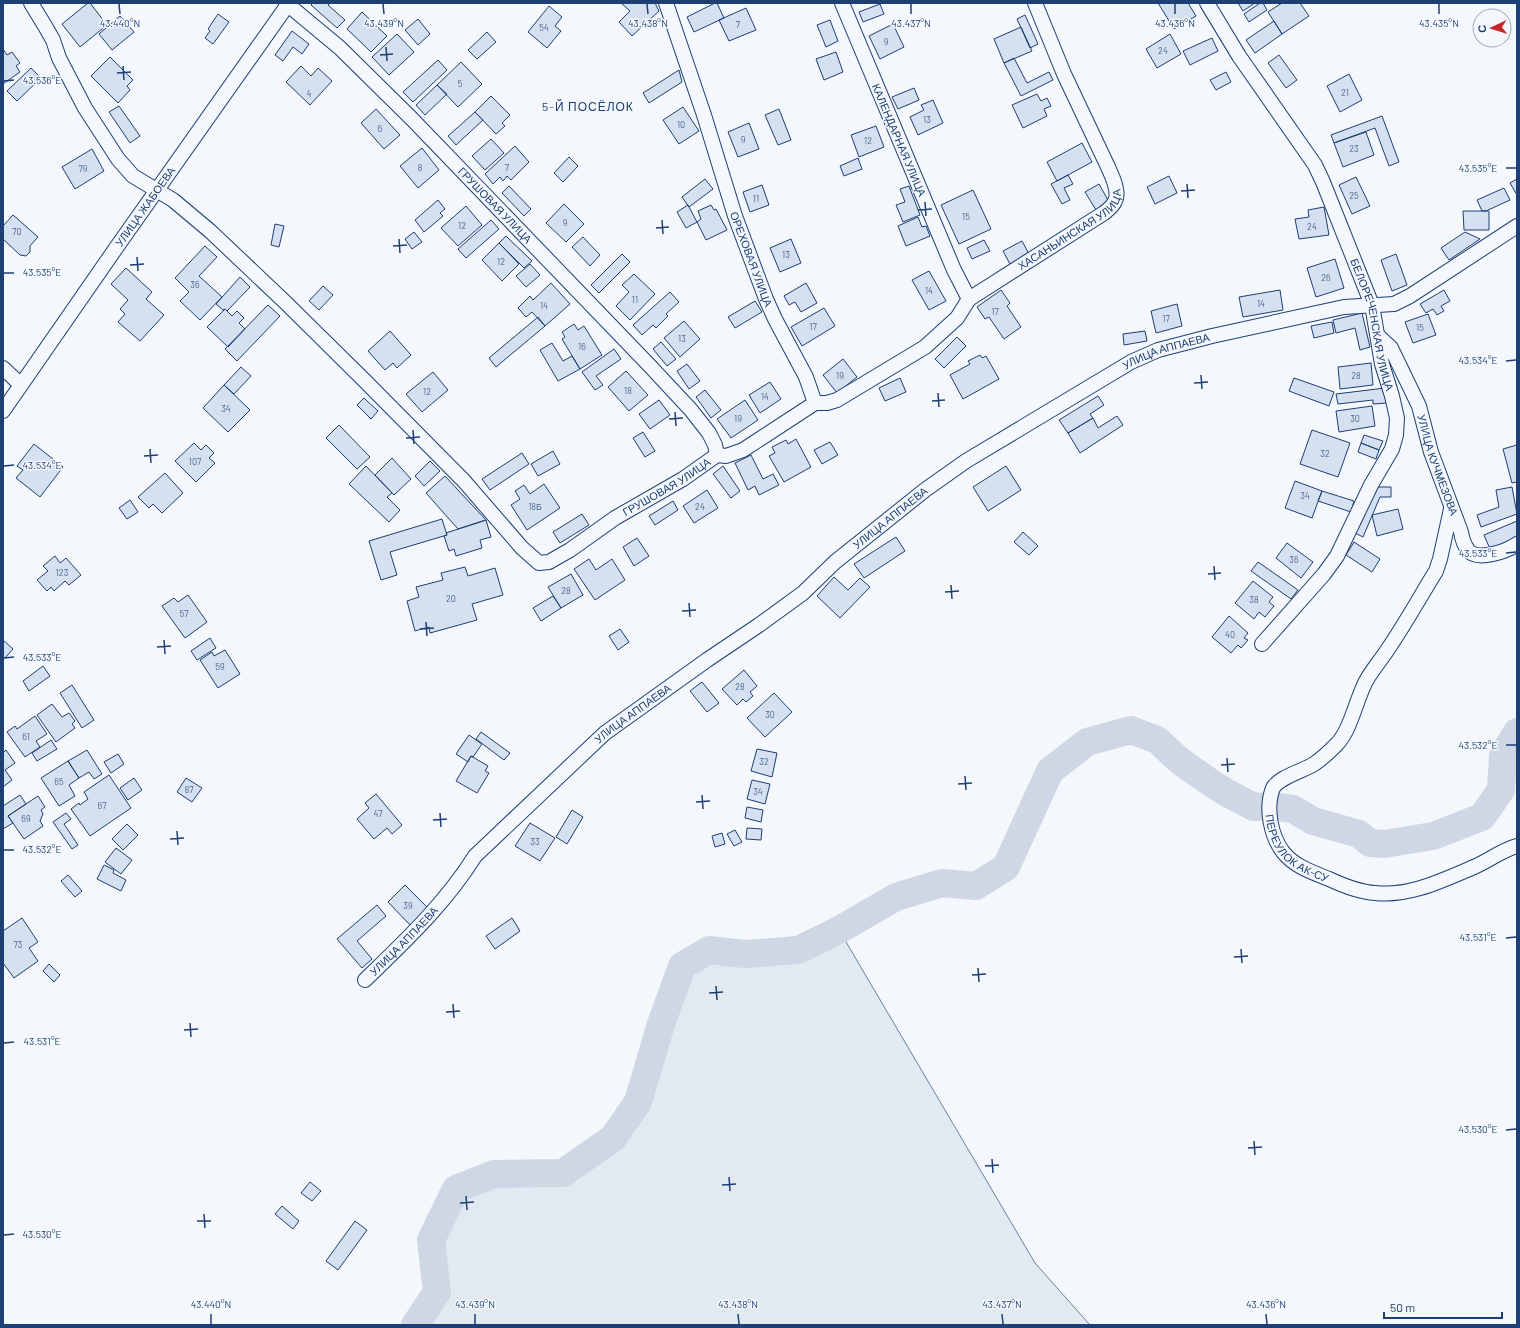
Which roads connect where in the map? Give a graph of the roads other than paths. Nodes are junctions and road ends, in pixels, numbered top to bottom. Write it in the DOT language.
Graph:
graph roads {
  1 [pos="31,3"];
  2 [pos="288,3"];
  3 [pos="666,3"];
  4 [pos="842,3"];
  5 [pos="1035,3"];
  6 [pos="1207,3"];
  7 [pos="157,190"];
  8 [pos="1517,226"];
  9 [pos="969,299"];
  10 [pos="1372,305"];
  11 [pos="1378,336"];
  12 [pos="3,368"];
  13 [pos="21,385"];
  14 [pos="815,403"];
  15 [pos="3,411"];
  16 [pos="717,455"];
  17 [pos="1451,509"];
  18 [pos="1517,544"];
  19 [pos="1262,644"];
  20 [pos="1517,846"];
  21 [pos="365,980"];
  1 -- 7 [label="street"];
  2 -- 7 [label="street, УЛИЦА ЖАБОЕВА"];
  2 -- 16 [label="street, ГРУШОВАЯ УЛИЦА"];
  3 -- 14 [label="street, ОРЕХОВАЯ УЛИЦА"];
  4 -- 9 [label="street, КАЛЕНДАРНАЯ УЛИЦА"];
  5 -- 9 [label="street, ХАСАНЬИНСКАЯ УЛИЦА"];
  6 -- 10 [label="street, БЕЛОРЕЧЕНСКАЯ УЛИЦА"];
  7 -- 13 [label="street, УЛИЦА ЖАБОЕВА"];
  7 -- 16 [label="street, ГРУШОВАЯ УЛИЦА"];
  8 -- 10 [label="street, УЛИЦА АППАЕВА"];
  9 -- 14 [label="street"];
  10 -- 11 [label="street, БЕЛОРЕЧЕНСКАЯ УЛИЦА"];
  10 -- 21 [label="street, УЛИЦА АППАЕВА"];
  11 -- 17 [label="street, УЛИЦА КУЧМЕЗОВА"];
  11 -- 19 [label="street, БЕЛОРЕЧЕНСКАЯ УЛИЦА"];
  12 -- 13 [label="street"];
  13 -- 15 [label="street, УЛИЦА ЖАБОЕВА"];
  14 -- 16 [label="street"];
  17 -- 18 [label="street, УЛИЦА КУЧМЕЗОВА"];
  17 -- 20 [label="street, ПЕРЕУЛОК АК-СУ"];
}
